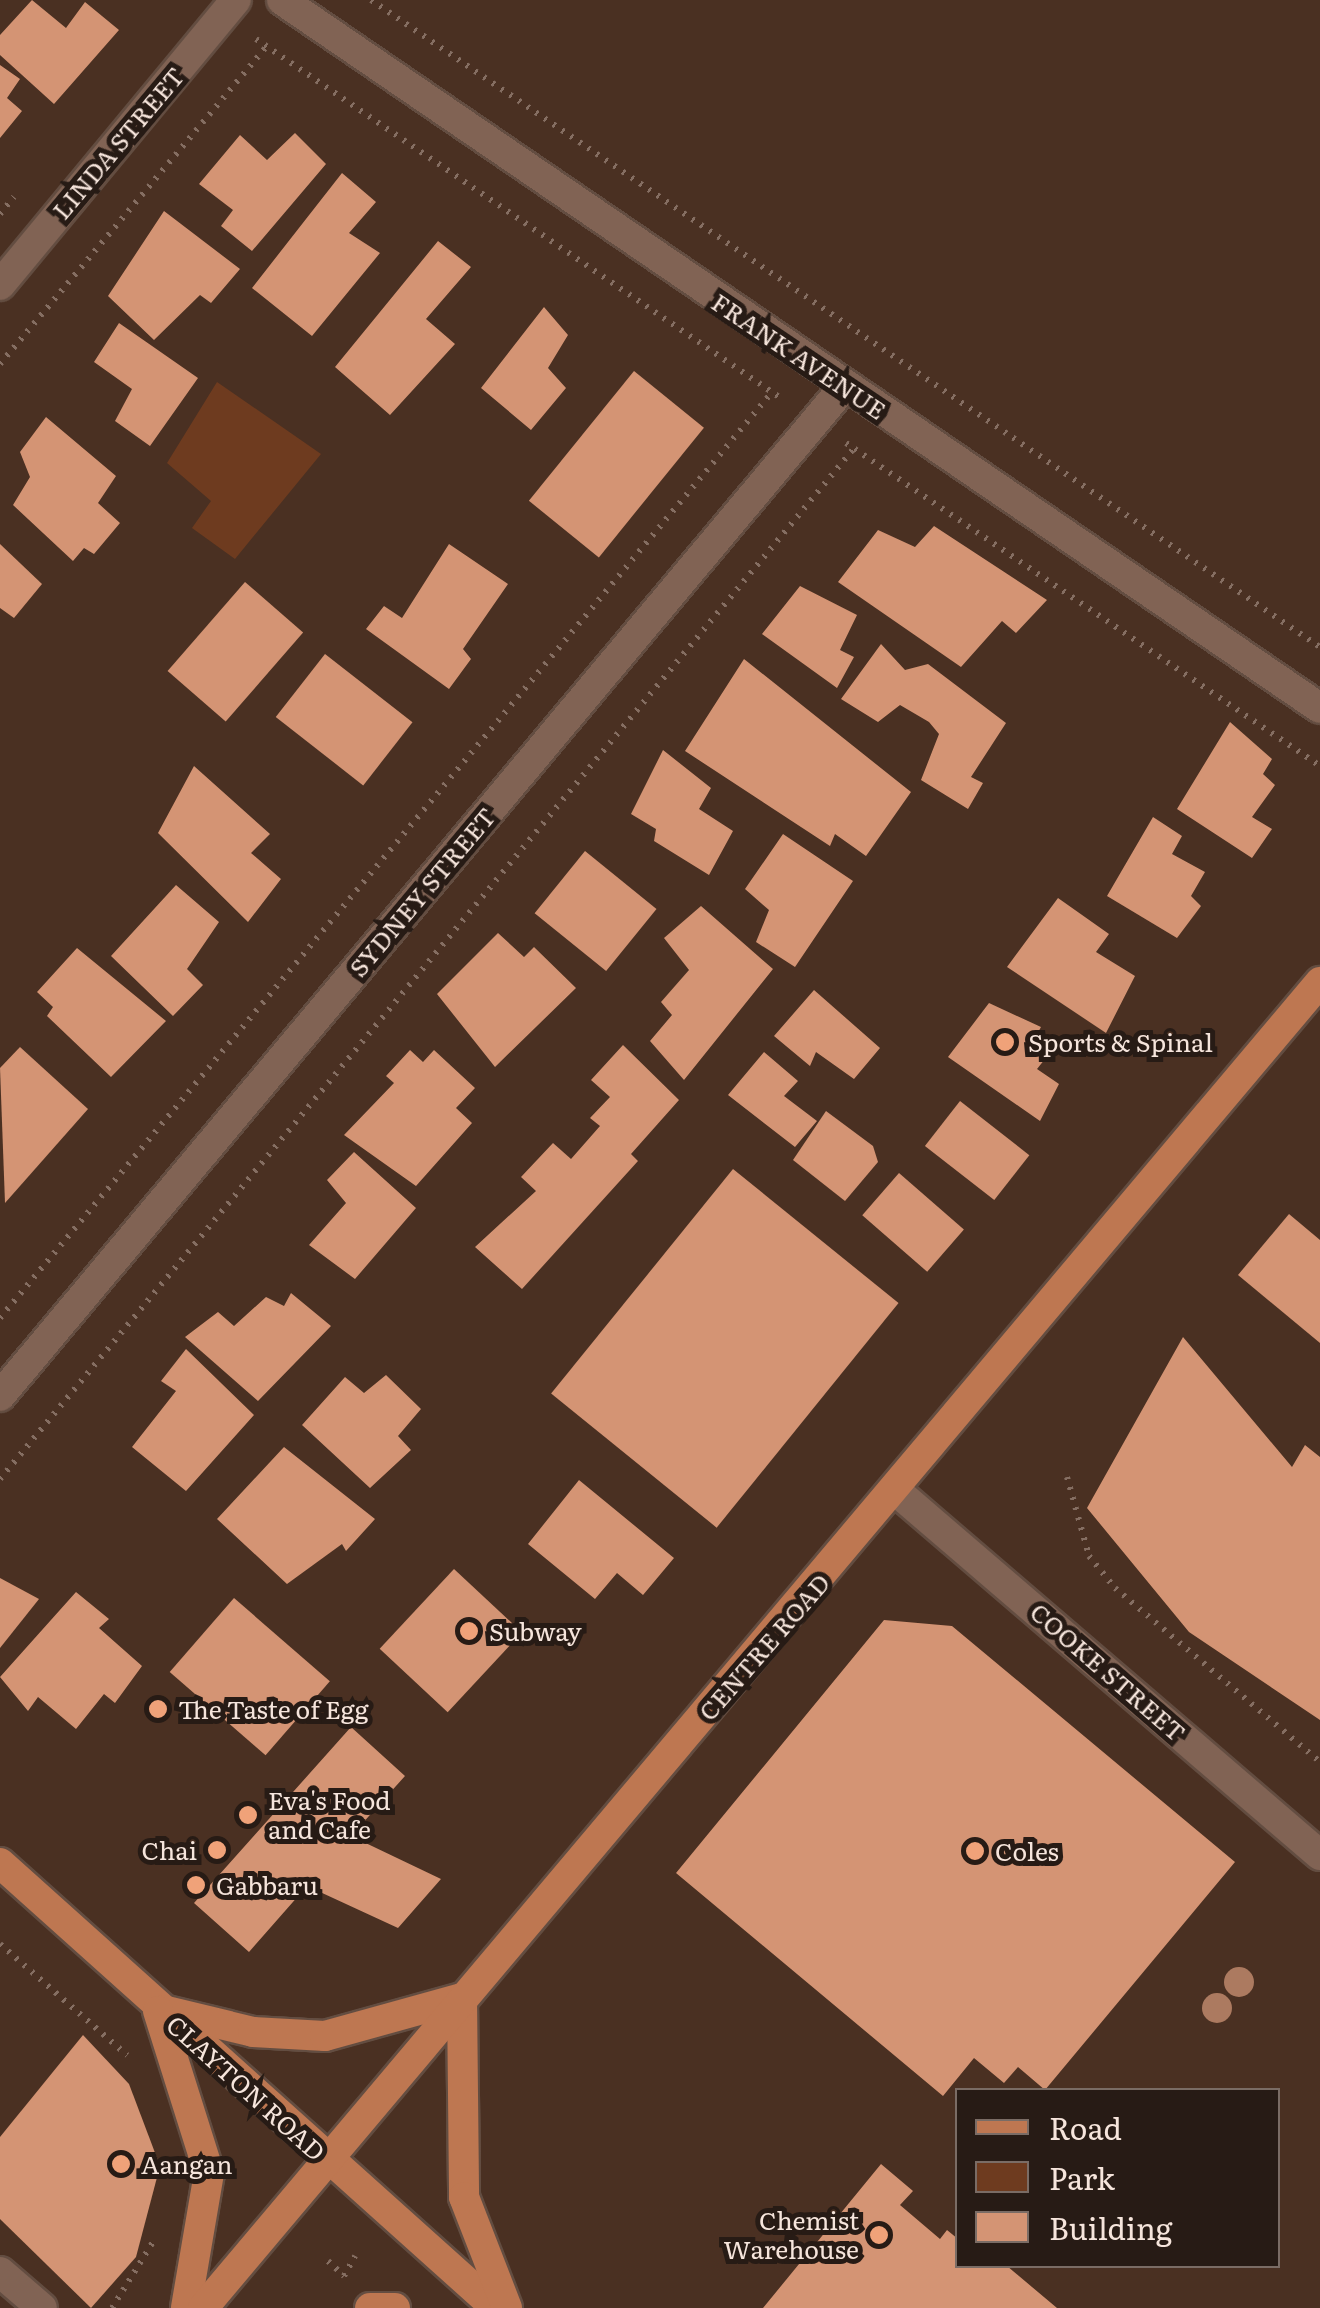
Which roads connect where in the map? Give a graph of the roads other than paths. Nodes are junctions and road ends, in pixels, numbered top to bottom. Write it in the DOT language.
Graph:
graph roads {
  1 [pos="282,0"];
  2 [pos="230,8"];
  3 [pos="0,285"];
  4 [pos="844,387"];
  5 [pos="1320,708"];
  6 [pos="1320,982"];
  7 [pos="0,1396"];
  8 [pos="895,1490"];
  9 [pos="1320,1855"];
  10 [pos="0,1863"];
  11 [pos="462,1998"];
  12 [pos="157,2008"];
  13 [pos="326,2161"];
  14 [pos="0,2272"];
  15 [pos="42,2308"];
  16 [pos="186,2308"];
  17 [pos="203,2308"];
  18 [pos="370,2308"];
  19 [pos="395,2308"];
  20 [pos="496,2308"];
  21 [pos="507,2308"];
  1 -- 4 [label="street, FRANK AVENUE"];
  2 -- 3 [label="street, LINDA STREET"];
  4 -- 5 [label="street, FRANK AVENUE"];
  4 -- 7 [label="street, SYDNEY STREET"];
  6 -- 8 [label="main road, CENTRE ROAD"];
  8 -- 9 [label="street, COOKE STREET"];
  8 -- 11 [label="main road, CENTRE ROAD"];
  10 -- 12 [label="main road, CLAYTON ROAD"];
  11 -- 12 [label="main road"];
  11 -- 13 [label="main road, CENTRE ROAD"];
  11 -- 21 [label="main road"];
  12 -- 13 [label="main road, CLAYTON ROAD"];
  12 -- 16 [label="main road"];
  13 -- 17 [label="main road, CENTRE ROAD"];
  13 -- 20 [label="main road, CLAYTON ROAD"];
  14 -- 15 [label="street"];
  18 -- 19 [label="main road"];
}
